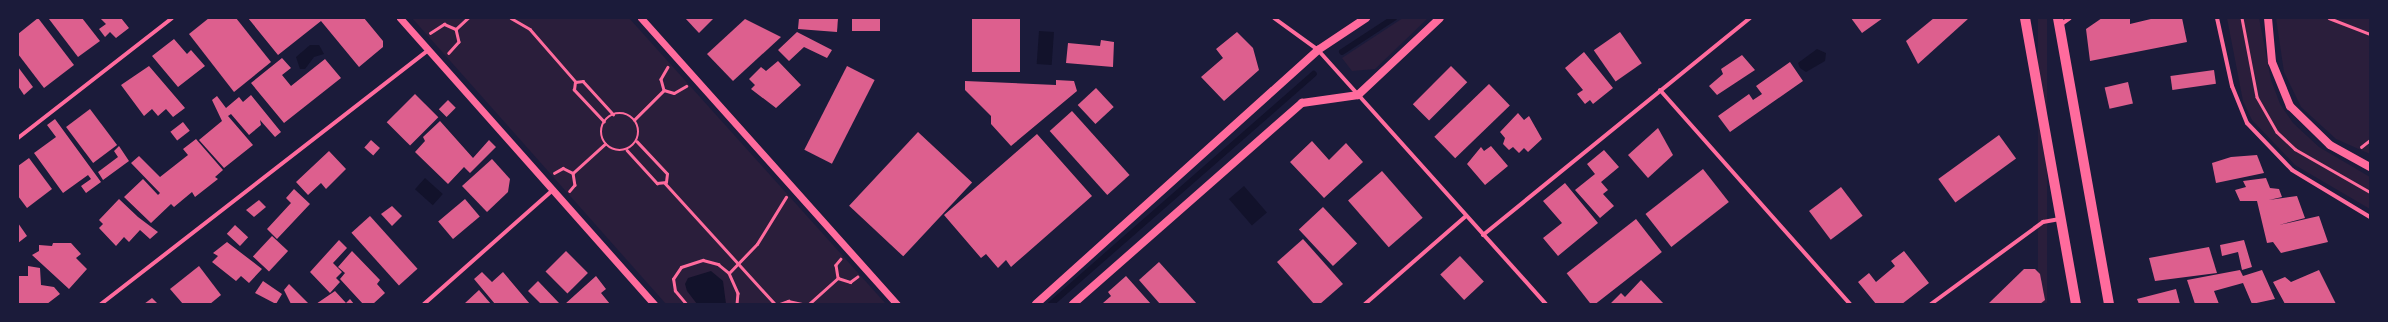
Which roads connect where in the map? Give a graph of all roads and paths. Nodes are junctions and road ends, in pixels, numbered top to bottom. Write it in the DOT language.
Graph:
graph roads {
  1 [pos="172,18"];
  2 [pos="400,18"];
  3 [pos="468,18"];
  4 [pos="511,18"];
  5 [pos="641,18"];
  6 [pos="1274,18"];
  7 [pos="1366,18"];
  8 [pos="1440,18"];
  9 [pos="1750,18"];
  10 [pos="2025,18"];
  11 [pos="2070,18"];
  12 [pos="2217,18"];
  13 [pos="2268,18"];
  14 [pos="2329,18"];
  15 [pos="2059,22"];
  16 [pos="456,29"];
  17 [pos="2370,34"];
  18 [pos="428,36"];
  19 [pos="429,50"];
  20 [pos="1318,50"];
  21 [pos="447,55"];
  22 [pos="669,67"];
  23 [pos="576,82"];
  24 [pos="686,86"];
  25 [pos="664,90"];
  26 [pos="1660,90"];
  27 [pos="1358,95"];
  28 [pos="613,114"];
  29 [pos="634,120"];
  30 [pos="604,122"];
  31 [pos="18,138"];
  32 [pos="2370,140"];
  33 [pos="636,142"];
  34 [pos="606,144"];
  35 [pos="2359,148"];
  36 [pos="627,150"];
  37 [pos="2370,167"];
  38 [pos="573,173"];
  39 [pos="553,174"];
  40 [pos="665,183"];
  41 [pos="553,190"];
  42 [pos="568,193"];
  43 [pos="786,197"];
  44 [pos="1466,216"];
  45 [pos="2370,217"];
  46 [pos="2061,219"];
  47 [pos="1483,235"];
  48 [pos="842,259"];
  49 [pos="738,264"];
  50 [pos="729,273"];
  51 [pos="858,276"];
  52 [pos="838,278"];
  53 [pos="101,304"];
  54 [pos="424,304"];
  55 [pos="654,304"];
  56 [pos="686,304"];
  57 [pos="737,304"];
  58 [pos="775,304"];
  59 [pos="780,304"];
  60 [pos="802,304"];
  61 [pos="809,304"];
  62 [pos="897,304"];
  63 [pos="1036,304"];
  64 [pos="1073,304"];
  65 [pos="1365,304"];
  66 [pos="1546,304"];
  67 [pos="1850,304"];
  68 [pos="1931,304"];
  69 [pos="2076,304"];
  70 [pos="2109,304"];
  1 -- 31 [label="street"];
  2 -- 19 [label="street"];
  3 -- 16 [label="path"];
  4 -- 23 [label="path"];
  5 -- 62 [label="street"];
  6 -- 20 [label="street"];
  7 -- 20 [label="main road"];
  8 -- 27 [label="main road"];
  9 -- 26 [label="street"];
  10 -- 46 [label="main road"];
  11 -- 15 [label="street"];
  12 -- 45 [label="street"];
  13 -- 37 [label="main road"];
  14 -- 17 [label="path"];
  15 -- 70 [label="main road"];
  16 -- 18 [label="path"];
  16 -- 21 [label="path"];
  19 -- 41 [label="street"];
  19 -- 53 [label="street"];
  20 -- 27 [label="street"];
  20 -- 63 [label="main road"];
  22 -- 25 [label="path"];
  23 -- 28 [label="path"];
  23 -- 30 [label="path"];
  24 -- 25 [label="path"];
  25 -- 29 [label="path"];
  26 -- 47 [label="street"];
  26 -- 67 [label="street"];
  27 -- 44 [label="street"];
  27 -- 64 [label="main road"];
  28 -- 29 [label="path"];
  28 -- 30 [label="path"];
  29 -- 33 [label="path"];
  30 -- 34 [label="path"];
  32 -- 35 [label="path"];
  33 -- 36 [label="path"];
  33 -- 40 [label="path"];
  34 -- 36 [label="path"];
  34 -- 38 [label="path"];
  36 -- 40 [label="path"];
  38 -- 39 [label="path"];
  38 -- 42 [label="path"];
  40 -- 49 [label="path"];
  41 -- 54 [label="street"];
  41 -- 55 [label="street"];
  43 -- 49 [label="path"];
  44 -- 47 [label="street"];
  44 -- 65 [label="street"];
  46 -- 68 [label="street"];
  46 -- 69 [label="main road"];
  47 -- 66 [label="street"];
  48 -- 52 [label="path"];
  49 -- 50 [label="path"];
  49 -- 58 [label="path"];
  50 -- 56 [label="path"];
  50 -- 57 [label="path"];
  51 -- 52 [label="path"];
  52 -- 61 [label="path"];
  59 -- 60 [label="path"];
}
